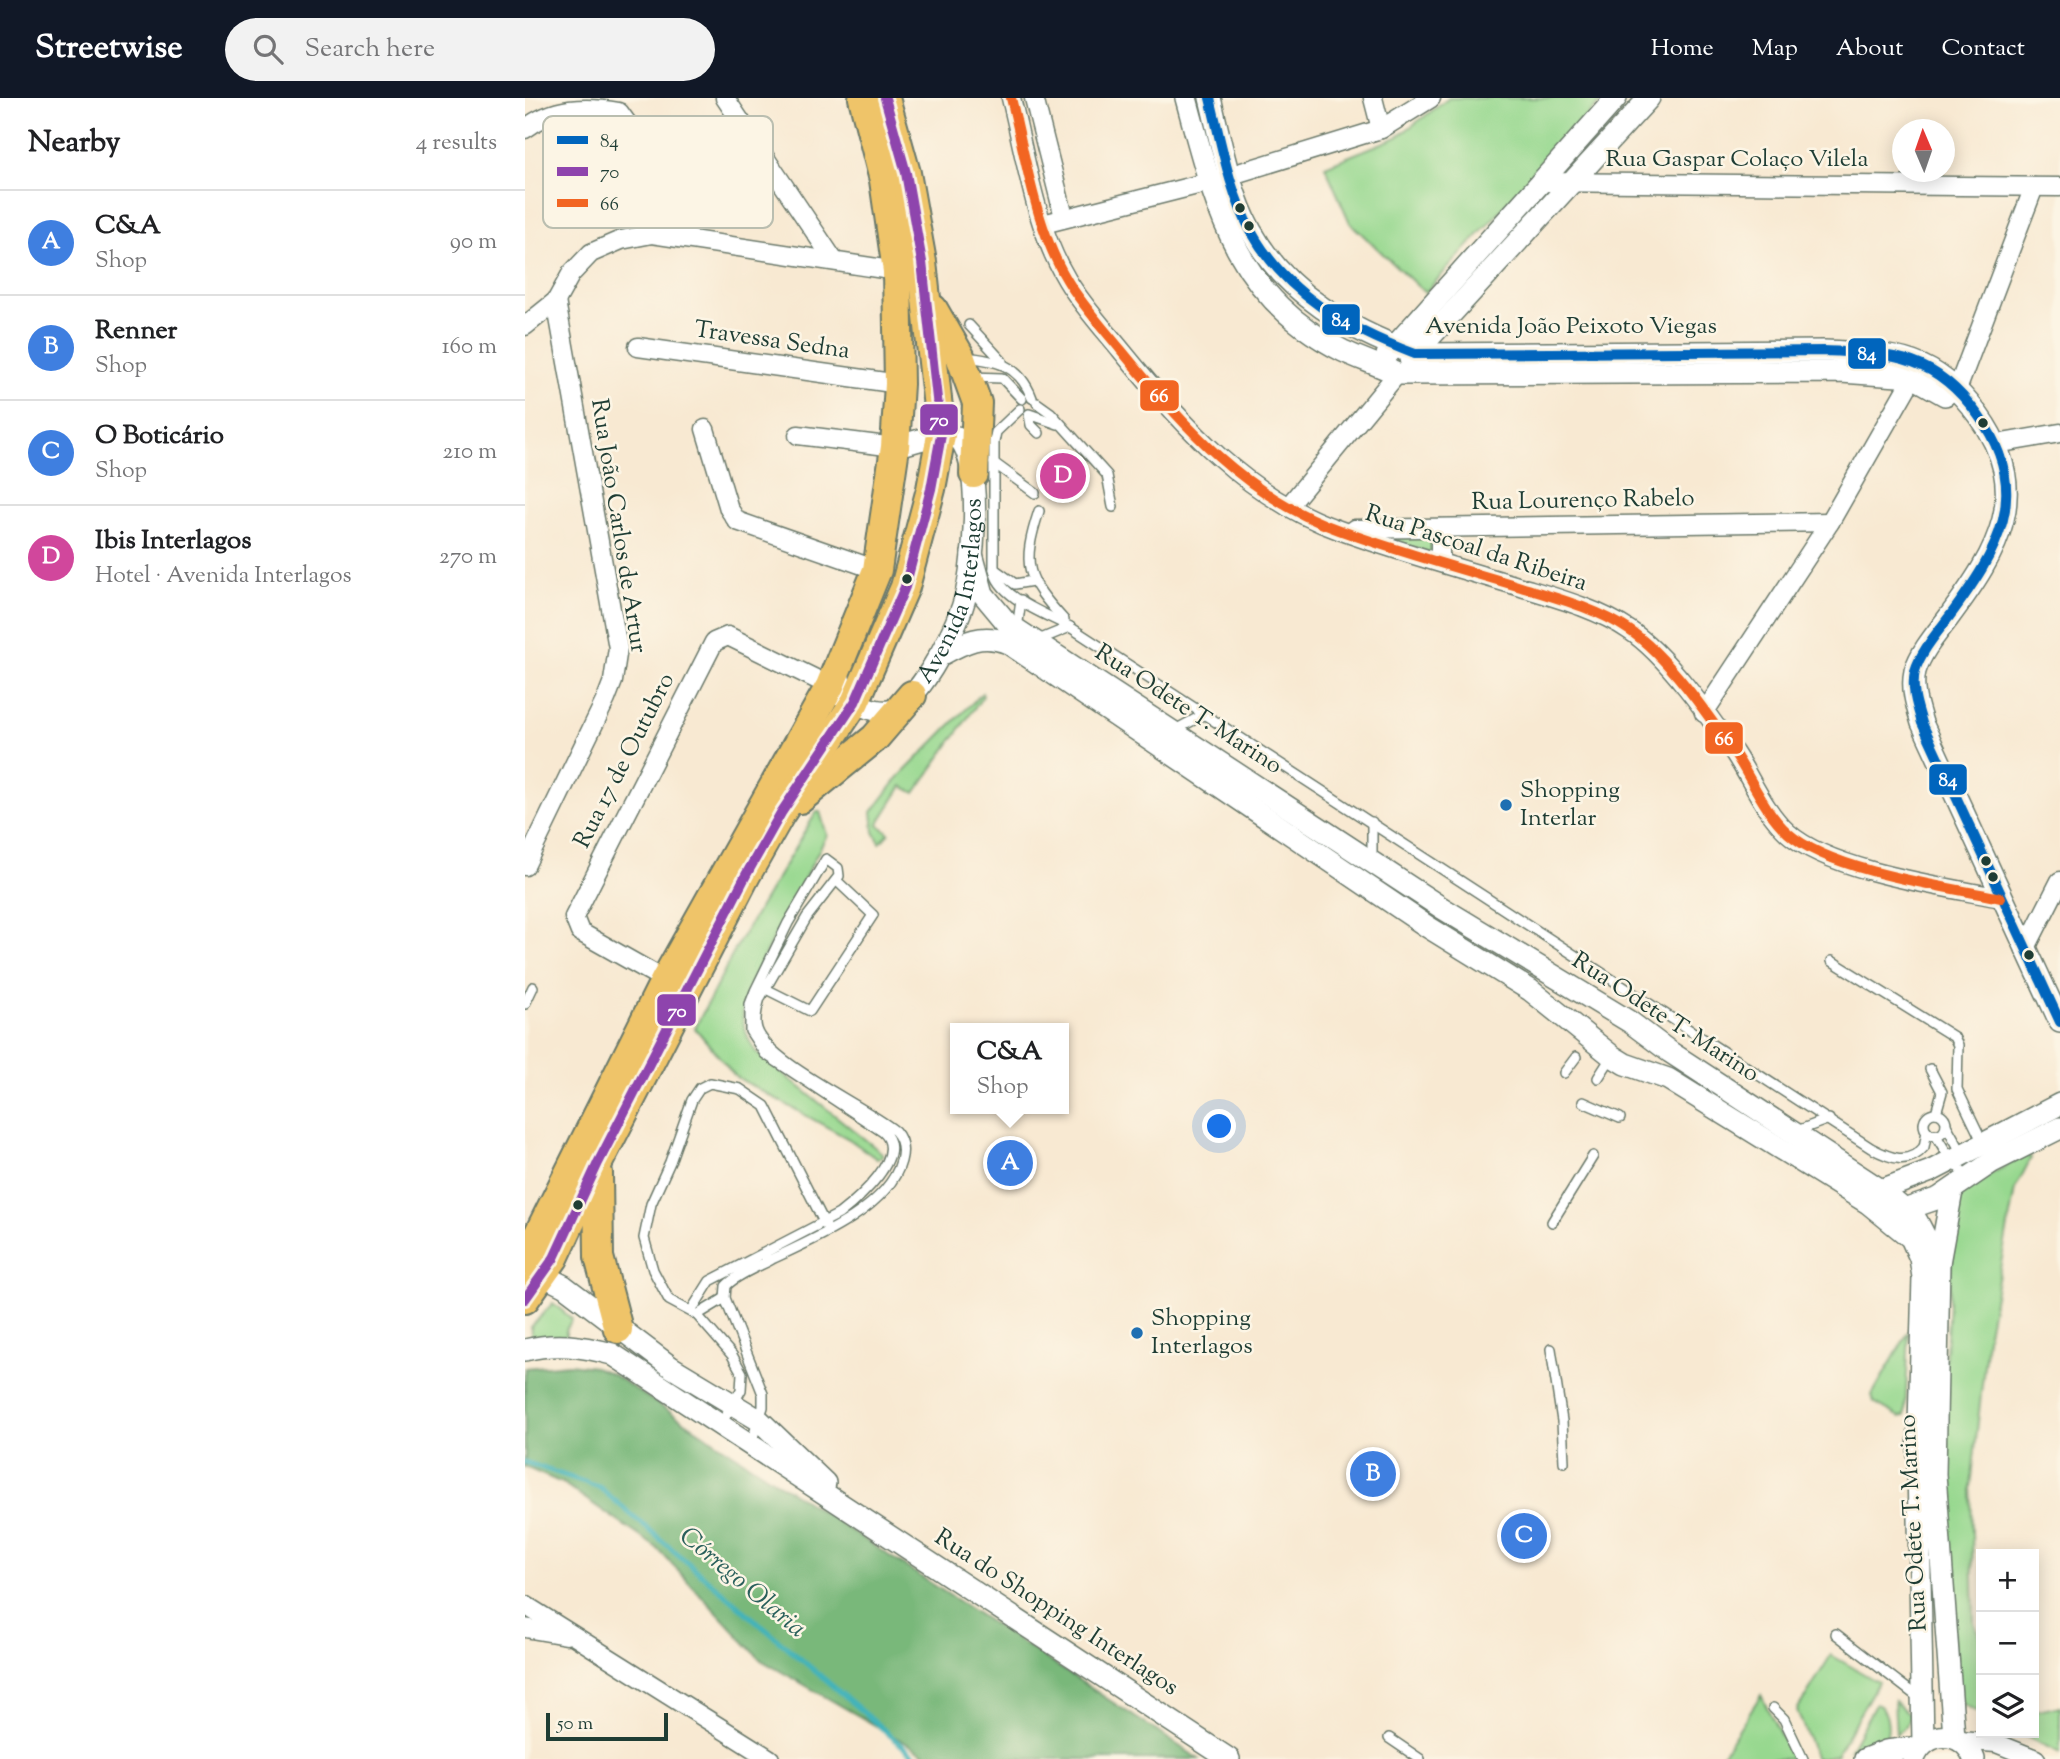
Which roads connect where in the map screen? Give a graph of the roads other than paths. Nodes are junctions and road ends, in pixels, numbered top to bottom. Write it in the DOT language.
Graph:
graph roads {
  1 [pos="725,98"];
  2 [pos="863,98"];
  3 [pos="885,98"];
  4 [pos="1011,98"];
  5 [pos="1034,98"];
  6 [pos="1186,98"];
  7 [pos="1210,98"];
  8 [pos="1373,98"];
  9 [pos="1431,98"];
  10 [pos="1616,98"];
  11 [pos="1649,98"];
  12 [pos="544,116"];
  13 [pos="624,116"];
  14 [pos="737,116"];
  15 [pos="543,117"];
  16 [pos="1381,128"];
  17 [pos="525,129"];
  18 [pos="773,170"];
  19 [pos="1230,175"];
  20 [pos="1209,182"];
  21 [pos="1539,182"];
  22 [pos="1569,184"];
  23 [pos="2034,187"];
  24 [pos="2060,187"];
  25 [pos="1064,217"];
  26 [pos="1043,224"];
  27 [pos="651,228"];
  28 [pos="652,234"];
  29 [pos="833,259"];
  30 [pos="897,271"];
  31 [pos="928,300"];
  32 [pos="556,301"];
  33 [pos="969,325"];
  34 [pos="525,326"];
  35 [pos="638,347"];
  36 [pos="1395,347"];
  37 [pos="1415,354"];
  38 [pos="1002,361"];
  39 [pos="964,367"];
  40 [pos="1387,369"];
  41 [pos="1917,370"];
  42 [pos="899,384"];
  43 [pos="1957,390"];
  44 [pos="1028,402"];
  45 [pos="1029,414"];
  46 [pos="1060,425"];
  47 [pos="705,429"];
  48 [pos="1039,433"];
  49 [pos="2060,433"];
  50 [pos="798,435"];
  51 [pos="941,435"];
  52 [pos="1996,444"];
  53 [pos="895,447"];
  54 [pos="984,469"];
  55 [pos="1035,493"];
  56 [pos="1113,507"];
  57 [pos="1288,507"];
  58 [pos="1039,511"];
  59 [pos="1830,522"];
  60 [pos="1440,528"];
  61 [pos="1336,530"];
  62 [pos="972,554"];
  63 [pos="1440,562"];
  64 [pos="993,569"];
  65 [pos="877,570"];
  66 [pos="1033,581"];
  67 [pos="1021,600"];
  68 [pos="1070,627"];
  69 [pos="1017,630"];
  70 [pos="1035,642"];
  71 [pos="939,656"];
  72 [pos="833,678"];
  73 [pos="912,695"];
  74 [pos="855,702"];
  75 [pos="1704,713"];
  76 [pos="1205,714"];
  77 [pos="1173,731"];
  78 [pos="781,813"];
  79 [pos="1371,822"];
  80 [pos="1372,860"];
  81 [pos="525,866"];
  82 [pos="816,875"];
  83 [pos="837,881"];
  84 [pos="2060,881"];
  85 [pos="829,890"];
  86 [pos="2001,898"];
  87 [pos="2025,950"];
  88 [pos="1832,961"];
  89 [pos="665,980"];
  90 [pos="533,987"];
  91 [pos="765,989"];
  92 [pos="1585,995"];
  93 [pos="525,1004"];
  94 [pos="1623,1017"];
  95 [pos="2060,1021"];
  96 [pos="1568,1023"];
  97 [pos="1583,1049"];
  98 [pos="1612,1055"];
  99 [pos="1930,1069"];
  100 [pos="1564,1073"];
  101 [pos="1598,1079"];
  102 [pos="1583,1102"];
  103 [pos="2060,1104"];
  104 [pos="1936,1113"];
  105 [pos="1619,1118"];
  106 [pos="1829,1119"];
  107 [pos="1946,1125"];
  108 [pos="2060,1128"];
  109 [pos="890,1132"];
  110 [pos="1792,1133"];
  111 [pos="1931,1133"];
  112 [pos="1593,1156"];
  113 [pos="1956,1157"];
  114 [pos="598,1163"];
  115 [pos="1981,1164"];
  116 [pos="1952,1191"];
  117 [pos="1878,1203"];
  118 [pos="1906,1209"];
  119 [pos="824,1222"];
  120 [pos="1552,1222"];
  121 [pos="828,1231"];
  122 [pos="1939,1263"];
  123 [pos="531,1267"];
  124 [pos="725,1298"];
  125 [pos="525,1299"];
  126 [pos="694,1313"];
  127 [pos="618,1329"];
  128 [pos="1551,1349"];
  129 [pos="525,1350"];
  130 [pos="733,1402"];
  131 [pos="759,1420"];
  132 [pos="720,1426"];
  133 [pos="749,1447"];
  134 [pos="1564,1462"];
  135 [pos="854,1511"];
  136 [pos="525,1605"];
  137 [pos="525,1628"];
  138 [pos="1836,1634"];
  139 [pos="575,1637"];
  140 [pos="1923,1702"];
  141 [pos="1773,1708"];
  142 [pos="1389,1738"];
  143 [pos="1957,1739"];
  144 [pos="1919,1750"];
  145 [pos="770,1759"];
  146 [pos="1229,1759"];
  147 [pos="1420,1759"];
  148 [pos="1803,1759"];
  149 [pos="1865,1759"];
  150 [pos="1974,1759"];
  151 [pos="2036,1759"];
  1 -- 14 [label="street"];
  2 -- 30 [label="main road, Avenida Interlagos"];
  3 -- 31 [label="main road, Avenida Interlagos"];
  4 -- 26 [label="street, Rua Pascoal da Ribeira"];
  5 -- 25 [label="street"];
  6 -- 20 [label="street, Avenida João Peixoto Viegas"];
  7 -- 19 [label="street, Avenida João Peixoto Viegas"];
  8 -- 16 [label="street"];
  9 -- 16 [label="street"];
  10 -- 21 [label="street"];
  11 -- 22 [label="street"];
  12 -- 13 [label="street"];
  15 -- 17 [label="street"];
  16 -- 19 [label="street"];
  18 -- 29 [label="street"];
  19 -- 20 [label="street"];
  19 -- 36 [label="street, Avenida João Peixoto Viegas"];
  20 -- 25 [label="street"];
  20 -- 40 [label="street, Avenida João Peixoto Viegas"];
  21 -- 22 [label="street, Rua Gaspar Colaço Vilela"];
  21 -- 36 [label="street"];
  22 -- 23 [label="street, Rua Gaspar Colaço Vilela"];
  22 -- 37 [label="street"];
  23 -- 24 [label="street, Rua Gaspar Colaço Vilela"];
  23 -- 43 [label="street"];
  25 -- 26 [label="street"];
  26 -- 57 [label="street, Rua Pascoal da Ribeira"];
  27 -- 28 [label="street"];
  28 -- 29 [label="street"];
  28 -- 32 [label="street"];
  29 -- 30 [label="street"];
  30 -- 42 [label="main road, Avenida Interlagos"];
  31 -- 39 [label="main road"];
  31 -- 51 [label="main road, Avenida Interlagos"];
  32 -- 34 [label="street"];
  32 -- 81 [label="street, Rua João Carlos de Artur"];
  33 -- 38 [label="lane"];
  35 -- 42 [label="street, Travessa Sedna"];
  36 -- 37 [label="street, Avenida João Peixoto Viegas"];
  36 -- 40 [label="street"];
  37 -- 40 [label="street"];
  37 -- 41 [label="street, Avenida João Peixoto Viegas"];
  38 -- 39 [label="lane"];
  38 -- 44 [label="lane"];
  39 -- 44 [label="lane"];
  39 -- 54 [label="main road"];
  40 -- 41 [label="street, Avenida João Peixoto Viegas"];
  40 -- 57 [label="street"];
  41 -- 43 [label="street, Avenida João Peixoto Viegas"];
  41 -- 52 [label="street, Avenida João Peixoto Viegas"];
  41 -- 59 [label="street"];
  42 -- 53 [label="main road, Avenida Interlagos"];
  43 -- 52 [label="street, Avenida João Peixoto Viegas"];
  44 -- 45 [label="lane"];
  44 -- 46 [label="lane"];
  44 -- 54 [label="lane"];
  45 -- 46 [label="lane"];
  45 -- 48 [label="lane"];
  46 -- 56 [label="lane"];
  47 -- 65 [label="street"];
  49 -- 52 [label="street"];
  50 -- 53 [label="street"];
  51 -- 53 [label="street"];
  51 -- 54 [label="street, Avenida Interlagos"];
  51 -- 74 [label="main road, Avenida Interlagos"];
  52 -- 86 [label="street, Avenida João Peixoto Viegas"];
  53 -- 65 [label="main road, Avenida Interlagos"];
  54 -- 55 [label="lane"];
  54 -- 62 [label="street, Avenida Interlagos"];
  54 -- 64 [label="lane"];
  57 -- 61 [label="street, Rua Pascoal da Ribeira"];
  58 -- 66 [label="lane"];
  59 -- 60 [label="street, Rua Lourenço Rabelo"];
  59 -- 75 [label="street"];
  60 -- 61 [label="street, Rua Lourenço Rabelo"];
  60 -- 63 [label="street"];
  61 -- 63 [label="street, Rua Pascoal da Ribeira"];
  62 -- 69 [label="street, Rua Odete T. Marino"];
  62 -- 71 [label="street, Avenida Interlagos"];
  63 -- 75 [label="street, Rua Pascoal da Ribeira"];
  64 -- 66 [label="lane"];
  64 -- 67 [label="lane"];
  65 -- 72 [label="main road, Avenida Interlagos"];
  66 -- 68 [label="lane"];
  67 -- 68 [label="lane"];
  67 -- 69 [label="lane"];
  68 -- 70 [label="lane"];
  68 -- 76 [label="lane"];
  69 -- 70 [label="street, Rua Odete T. Marino"];
  70 -- 77 [label="street, Rua Odete T. Marino"];
  71 -- 73 [label="street, Avenida Interlagos"];
  71 -- 96 [label="street, Rua Odete T. Marino"];
  72 -- 74 [label="street"];
  72 -- 89 [label="main road, Avenida Interlagos"];
  72 -- 89 [label="street, Rua 17 de Outubro"];
  73 -- 74 [label="street, Avenida Interlagos"];
  73 -- 78 [label="main road"];
  74 -- 78 [label="main road, Avenida Interlagos"];
  75 -- 86 [label="street, Rua Pascoal da Ribeira"];
  76 -- 77 [label="lane"];
  76 -- 79 [label="lane"];
  77 -- 80 [label="street, Rua Odete T. Marino"];
  78 -- 114 [label="main road, Avenida Interlagos"];
  79 -- 80 [label="lane"];
  79 -- 106 [label="lane"];
  80 -- 92 [label="street, Rua Odete T. Marino"];
  82 -- 83 [label="lane"];
  82 -- 85 [label="lane"];
  82 -- 109 [label="lane"];
  83 -- 85 [label="lane"];
  83 -- 91 [label="lane"];
  84 -- 87 [label="street"];
  85 -- 91 [label="lane"];
  86 -- 87 [label="street, Avenida João Peixoto Viegas"];
  87 -- 95 [label="street, Avenida João Peixoto Viegas"];
  88 -- 115 [label="lane"];
  89 -- 123 [label="main road, Avenida Interlagos"];
  90 -- 93 [label="lane"];
  91 -- 109 [label="lane"];
  92 -- 94 [label="street, Rua Odete T. Marino"];
  92 -- 96 [label="street"];
  94 -- 97 [label="street"];
  94 -- 98 [label="street"];
  94 -- 110 [label="street, Rua Odete T. Marino"];
  96 -- 97 [label="street, Rua Odete T. Marino"];
  97 -- 98 [label="street, Rua Odete T. Marino"];
  97 -- 100 [label="lane"];
  98 -- 101 [label="lane"];
  98 -- 117 [label="street, Rua Odete T. Marino"];
  99 -- 104 [label="lane"];
  102 -- 105 [label="lane"];
  103 -- 115 [label="street"];
  104 -- 107 [label="lane"];
  104 -- 111 [label="lane"];
  106 -- 110 [label="lane"];
  106 -- 111 [label="lane"];
  107 -- 111 [label="lane"];
  107 -- 113 [label="lane"];
  108 -- 115 [label="street"];
  109 -- 119 [label="lane"];
  109 -- 121 [label="lane"];
  110 -- 117 [label="street, Rua Odete T. Marino"];
  111 -- 113 [label="lane"];
  112 -- 120 [label="lane"];
  113 -- 115 [label="street"];
  113 -- 115 [label="lane"];
  113 -- 117 [label="street"];
  114 -- 123 [label="main road, Avenida Interlagos"];
  114 -- 127 [label="main road"];
  115 -- 116 [label="street"];
  116 -- 118 [label="street"];
  116 -- 122 [label="street"];
  117 -- 118 [label="street, Rua Odete T. Marino"];
  117 -- 140 [label="street, Rua Odete T. Marino"];
  118 -- 122 [label="street, Rua Odete T. Marino"];
  119 -- 121 [label="lane"];
  119 -- 126 [label="lane"];
  119 -- 126 [label="lane"];
  121 -- 124 [label="lane"];
  122 -- 143 [label="street, Rua Odete T. Marino"];
  123 -- 125 [label="main road, Avenida Interlagos"];
  123 -- 127 [label="street, Rua do Shopping Interlagos"];
  124 -- 126 [label="lane"];
  124 -- 131 [label="lane"];
  126 -- 130 [label="lane"];
  127 -- 130 [label="street, Rua do Shopping Interlagos"];
  128 -- 134 [label="lane"];
  129 -- 132 [label="street, Rua do Shopping Interlagos"];
  130 -- 131 [label="street, Rua do Shopping Interlagos"];
  130 -- 132 [label="lane"];
  131 -- 133 [label="lane"];
  131 -- 135 [label="street, Rua do Shopping Interlagos"];
  132 -- 133 [label="street, Rua do Shopping Interlagos"];
  133 -- 135 [label="street, Rua do Shopping Interlagos"];
  135 -- 146 [label="street, Rua do Shopping Interlagos"];
  136 -- 139 [label="street"];
  137 -- 139 [label="street"];
  138 -- 140 [label="lane"];
  139 -- 145 [label="street"];
  140 -- 144 [label="street, Rua Odete T. Marino"];
  141 -- 148 [label="lane"];
  142 -- 147 [label="lane"];
  143 -- 144 [label="street"];
  143 -- 150 [label="street"];
  143 -- 151 [label="street"];
  144 -- 149 [label="street"];
}
